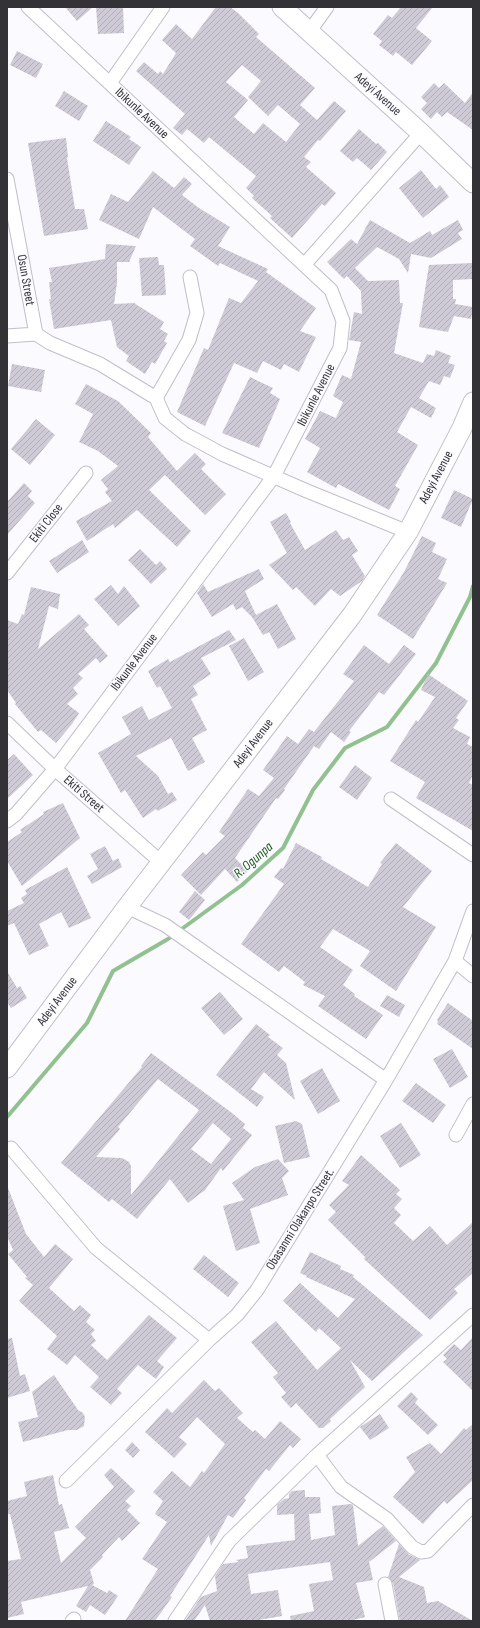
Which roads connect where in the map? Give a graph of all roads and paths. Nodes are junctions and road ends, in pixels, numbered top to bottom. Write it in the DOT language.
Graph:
graph roads {
  1 [pos="28,7"];
  2 [pos="163,7"];
  3 [pos="282,7"];
  4 [pos="327,7"];
  5 [pos="309,32"];
  6 [pos="110,83"];
  7 [pos="421,133"];
  8 [pos="7,179"];
  9 [pos="473,183"];
  10 [pos="304,265"];
  11 [pos="190,277"];
  12 [pos="36,334"];
  13 [pos="7,336"];
  14 [pos="156,398"];
  15 [pos="473,402"];
  16 [pos="86,473"];
  17 [pos="274,476"];
  18 [pos="408,532"];
  19 [pos="7,573"];
  20 [pos="7,723"];
  21 [pos="55,768"];
  22 [pos="391,799"];
  23 [pos="7,821"];
  24 [pos="473,855"];
  25 [pos="162,863"];
  26 [pos="127,908"];
  27 [pos="473,911"];
  28 [pos="455,961"];
  29 [pos="473,976"];
  30 [pos="7,1068"];
  31 [pos="386,1080"];
  32 [pos="473,1104"];
  33 [pos="456,1135"];
  34 [pos="11,1148"];
  35 [pos="473,1315"];
  36 [pos="209,1340"];
  37 [pos="316,1455"];
  38 [pos="66,1481"];
  39 [pos="473,1506"];
  40 [pos="385,1584"];
  41 [pos="175,1621"];
  42 [pos="392,1621"];
  1 -- 6 [label="street, Ibikunle Avenue"];
  2 -- 6 [label="street"];
  3 -- 5 [label="street, Adeyi Avenue"];
  4 -- 5 [label="street"];
  5 -- 7 [label="street, Adeyi Avenue"];
  6 -- 10 [label="street, Ibikunle Avenue"];
  7 -- 9 [label="street, Adeyi Avenue"];
  7 -- 10 [label="street"];
  8 -- 12 [label="street, Osun Street"];
  10 -- 17 [label="street, Ibikunle Avenue"];
  11 -- 14 [label="street"];
  12 -- 13 [label="street"];
  12 -- 14 [label="street"];
  14 -- 17 [label="street"];
  15 -- 18 [label="street, Adeyi Avenue"];
  16 -- 19 [label="street, Ekiti Close"];
  17 -- 18 [label="street"];
  17 -- 21 [label="street, Ibikunle Avenue"];
  18 -- 25 [label="street, Adeyi Avenue"];
  20 -- 21 [label="street, Ekiti Street"];
  21 -- 23 [label="street, Ibikunle Avenue"];
  21 -- 25 [label="street, Ekiti Street"];
  22 -- 24 [label="street"];
  25 -- 26 [label="street, Adeyi Avenue"];
  26 -- 30 [label="street, Adeyi Avenue"];
  26 -- 31 [label="street"];
  27 -- 28 [label="street, Obasanmi Olakanpo Street."];
  28 -- 29 [label="street"];
  28 -- 31 [label="street, Obasanmi Olakanpo Street."];
  31 -- 36 [label="street, Obasanmi Olakanpo Street."];
  32 -- 33 [label="street"];
  34 -- 36 [label="street"];
  35 -- 37 [label="street"];
  36 -- 38 [label="street, Obasanmi Olakanpo Street."];
  37 -- 39 [label="street"];
  37 -- 41 [label="street"];
  40 -- 42 [label="street"];
}
